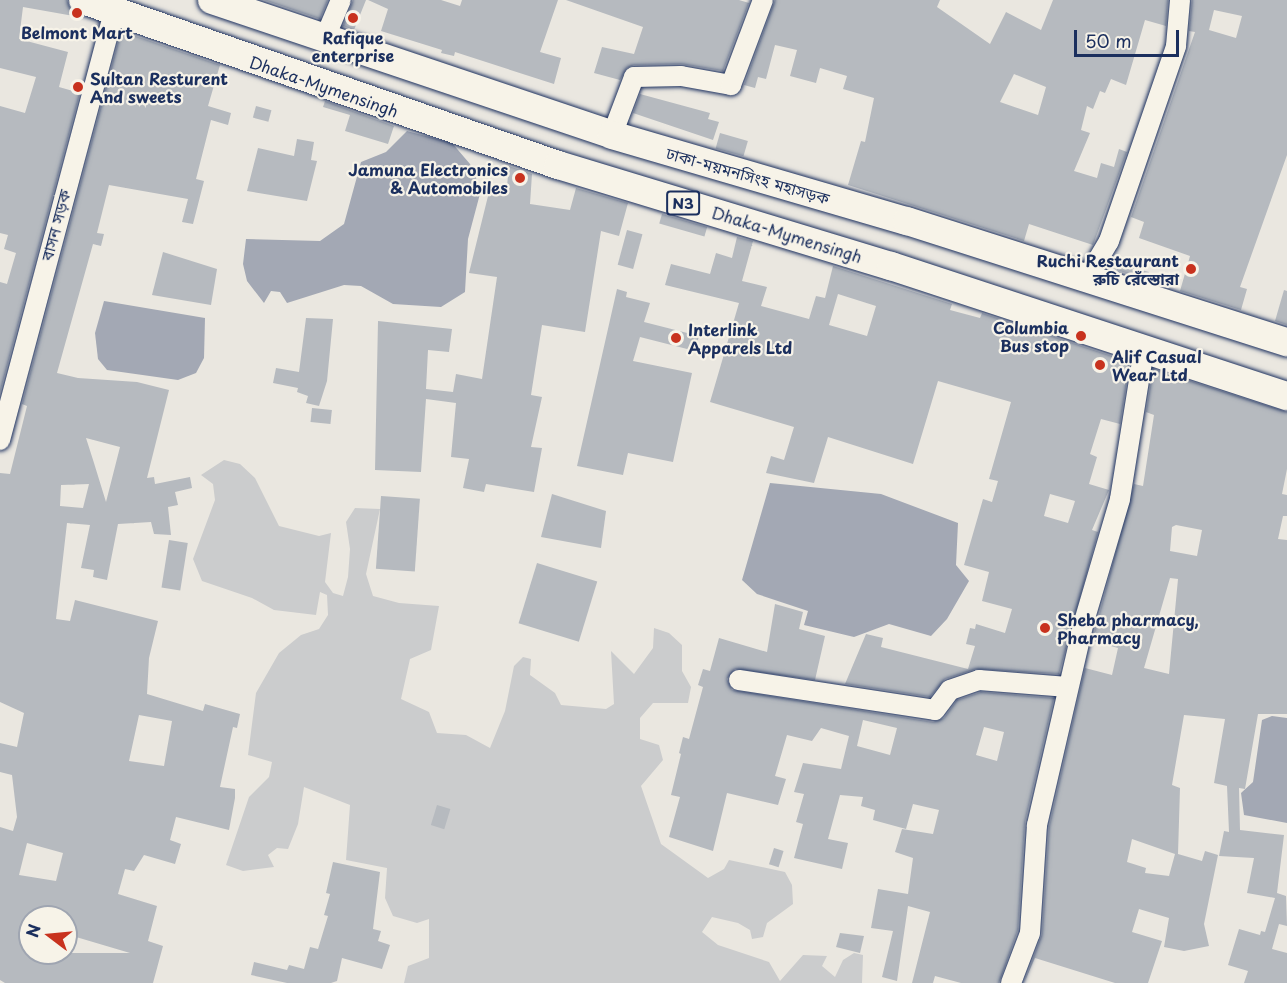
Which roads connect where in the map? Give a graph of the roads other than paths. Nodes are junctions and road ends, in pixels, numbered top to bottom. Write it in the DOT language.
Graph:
graph roads {
  1 [pos="83,0"];
  2 [pos="212,0"];
  3 [pos="341,0"];
  4 [pos="763,0"];
  5 [pos="1180,0"];
  6 [pos="114,12"];
  7 [pos="324,39"];
  8 [pos="612,135"];
  9 [pos="1087,278"];
  10 [pos="1287,342"];
  11 [pos="1144,349"];
  12 [pos="1287,396"];
  13 [pos="0,440"];
  14 [pos="739,680"];
  15 [pos="1068,687"];
  16 [pos="1011,983"];
  1 -- 6 [label="highway, Dhaka-Mymensingh / N3"];
  2 -- 7 [label="highway, ঢাকা-ময়মনসিংহ মহাসড়ক"];
  3 -- 7 [label="street"];
  4 -- 8 [label="street"];
  5 -- 9 [label="street"];
  6 -- 11 [label="highway, Dhaka-Mymensingh / N3"];
  6 -- 13 [label="street, বাসন সড়ক"];
  7 -- 8 [label="highway, ঢাকা-ময়মনসিংহ মহাসড়ক"];
  8 -- 9 [label="highway, ঢাকা-ময়মনসিংহ মহাসড়ক"];
  9 -- 10 [label="highway, ঢাকা-ময়মনসিংহ মহাসড়ক"];
  11 -- 12 [label="highway, Dhaka-Mymensingh / N3"];
  11 -- 15 [label="street"];
  14 -- 15 [label="street"];
  15 -- 16 [label="street"];
}
